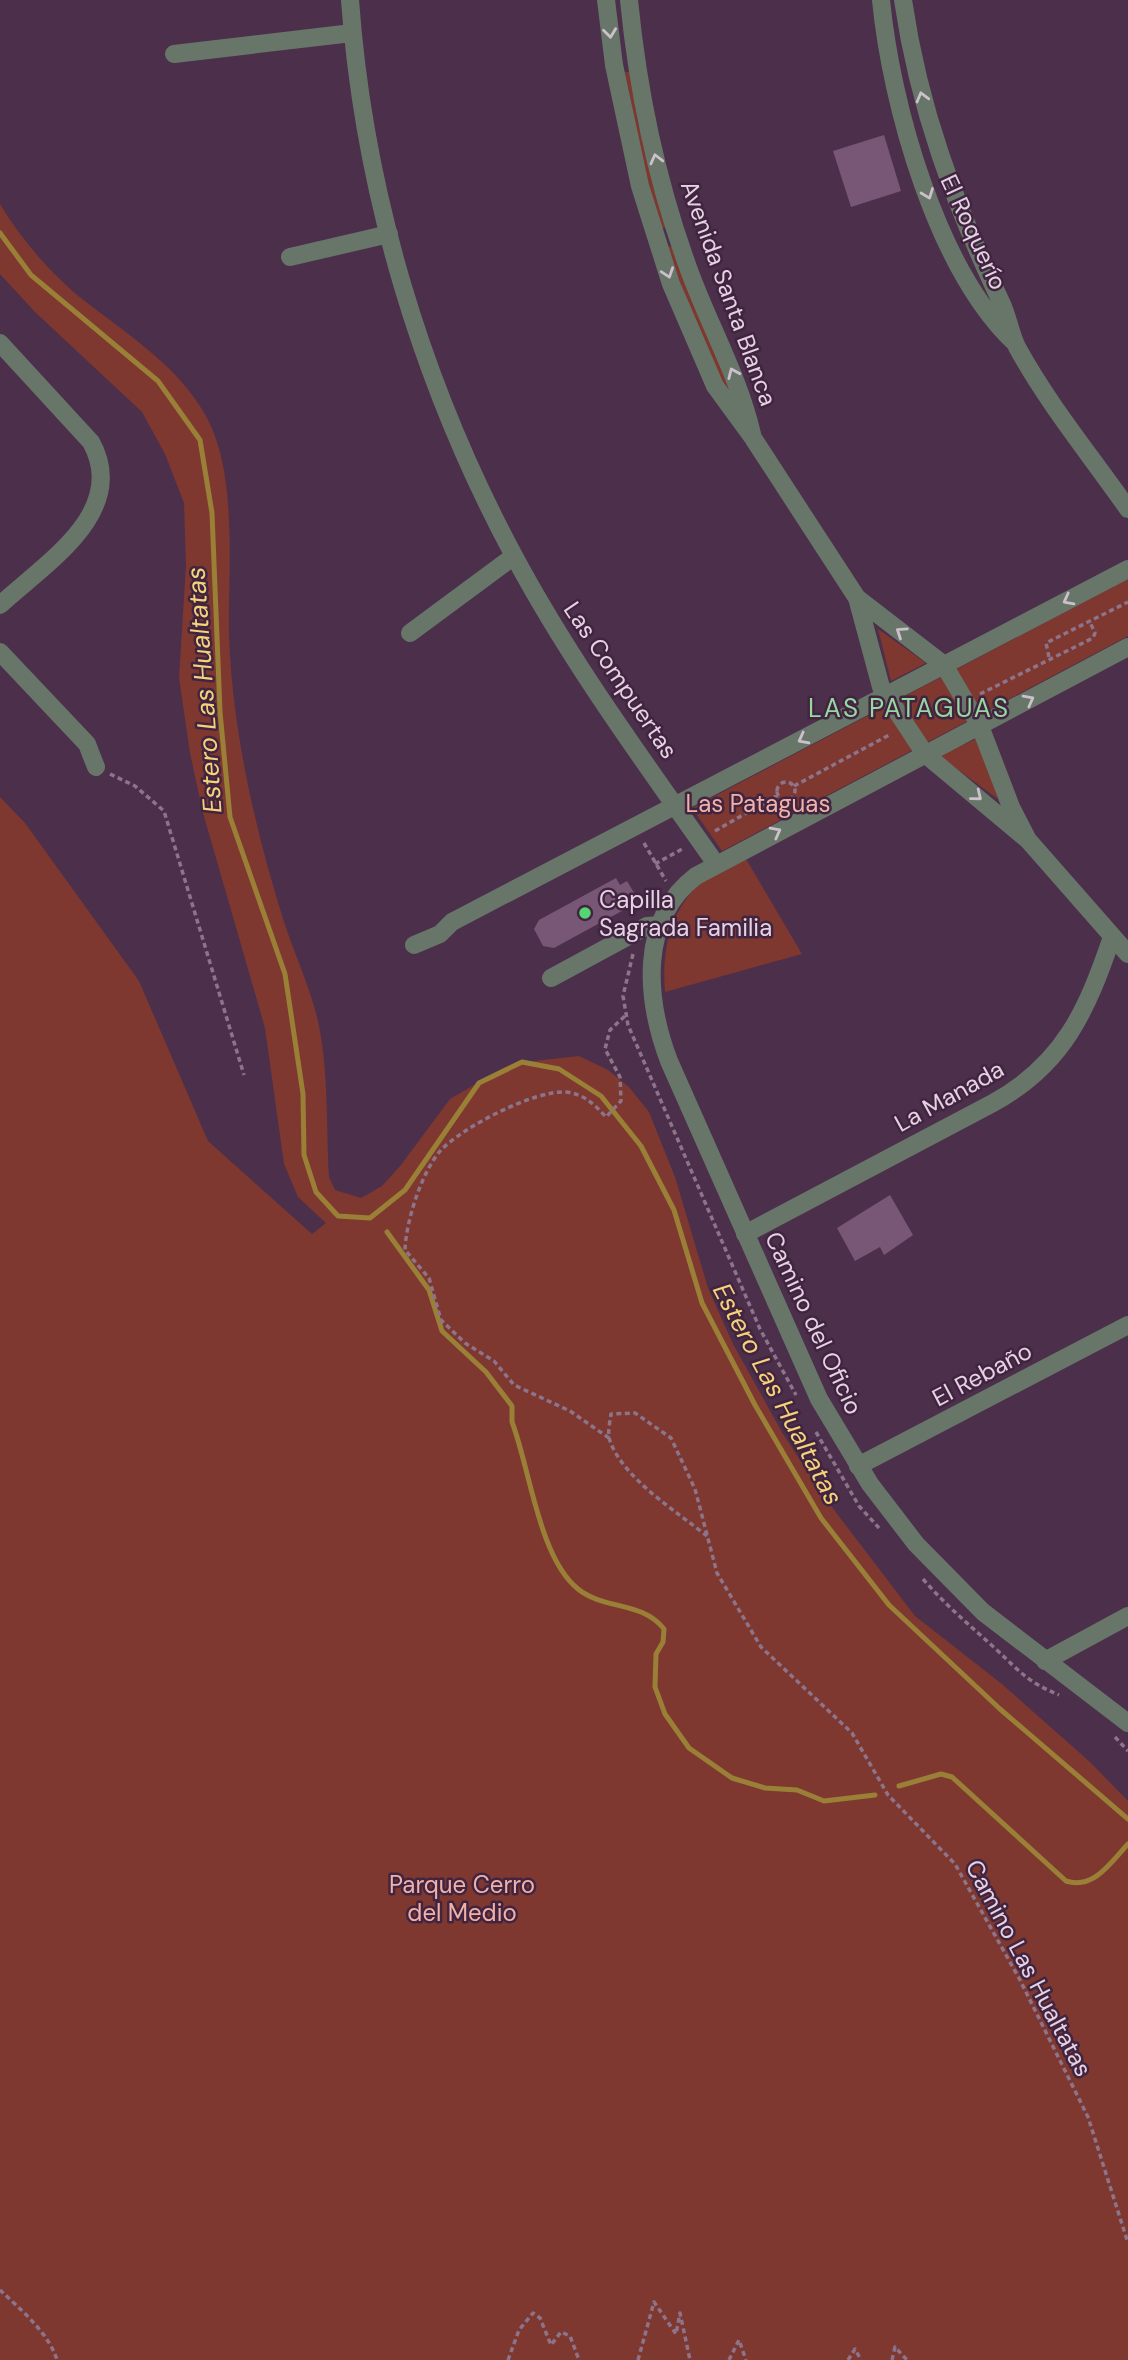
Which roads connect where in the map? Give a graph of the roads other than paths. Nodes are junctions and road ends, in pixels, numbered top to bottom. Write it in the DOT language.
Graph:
graph roads {
  1 [pos="350,0"];
  2 [pos="606,0"];
  3 [pos="629,0"];
  4 [pos="881,0"];
  5 [pos="903,0"];
  6 [pos="352,33"];
  7 [pos="174,54"];
  8 [pos="636,62"];
  9 [pos="614,65"];
  10 [pos="929,124"];
  11 [pos="906,130"];
  12 [pos="389,234"];
  13 [pos="677,235"];
  14 [pos="656,241"];
  15 [pos="290,257"];
  16 [pos="0,343"];
  17 [pos="1015,344"];
  18 [pos="753,438"];
  19 [pos="1128,509"];
  20 [pos="514,556"];
  21 [pos="1128,569"];
  22 [pos="857,598"];
  23 [pos="0,605"];
  24 [pos="410,633"];
  25 [pos="1128,648"];
  26 [pos="0,652"];
  27 [pos="944,665"];
  28 [pos="886,696"];
  29 [pos="980,726"];
  30 [pos="925,754"];
  31 [pos="96,767"];
  32 [pos="676,806"];
  33 [pos="1028,840"];
  34 [pos="716,864"];
  35 [pos="660,925"];
  36 [pos="1112,937"];
  37 [pos="414,945"];
  38 [pos="1128,954"];
  39 [pos="551,978"];
  40 [pos="745,1234"];
  41 [pos="1128,1325"];
  42 [pos="858,1466"];
  43 [pos="1128,1616"];
  44 [pos="1045,1661"];
  45 [pos="1128,1723"];
  1 -- 6 [label="street, Las Compuertas"];
  2 -- 9 [label="street, Avenida Santa Blanca, one-way"];
  3 -- 8 [label="street, Avenida Santa Blanca"];
  4 -- 11 [label="street, El Roquerío"];
  10 -- 5 [label="street, El Roquerío, one-way"];
  6 -- 7 [label="street"];
  6 -- 12 [label="street, Las Compuertas"];
  8 -- 9 [label="street"];
  13 -- 8 [label="street, Avenida Santa Blanca, one-way"];
  9 -- 14 [label="street, Avenida Santa Blanca"];
  10 -- 11 [label="street"];
  10 -- 17 [label="street, El Roquerío"];
  11 -- 17 [label="street, El Roquerío, one-way"];
  12 -- 15 [label="street"];
  12 -- 20 [label="street, Las Compuertas"];
  13 -- 14 [label="street"];
  18 -- 13 [label="street, Avenida Santa Blanca, one-way"];
  14 -- 18 [label="street, Avenida Santa Blanca, one-way"];
  16 -- 23 [label="street"];
  17 -- 19 [label="street, El Roquerío"];
  18 -- 22 [label="street, Avenida Santa Blanca"];
  20 -- 24 [label="street"];
  20 -- 32 [label="street, Las Compuertas"];
  21 -- 27 [label="street, one-way"];
  27 -- 22 [label="street, Avenida Santa Blanca, one-way"];
  22 -- 28 [label="street, Avenida Santa Blanca"];
  29 -- 25 [label="street, Camino del Oficio, one-way"];
  26 -- 31 [label="street"];
  27 -- 28 [label="street"];
  27 -- 29 [label="street, Avenida Santa Blanca"];
  28 -- 30 [label="street, Avenida Santa Blanca"];
  28 -- 32 [label="street, one-way"];
  29 -- 30 [label="street, Camino del Oficio"];
  29 -- 33 [label="street, Avenida Santa Blanca"];
  30 -- 33 [label="street, Avenida Santa Blanca, one-way"];
  34 -- 30 [label="street, Camino del Oficio, one-way"];
  32 -- 34 [label="street, Las Compuertas"];
  32 -- 37 [label="street"];
  33 -- 36 [label="street, Avenida Santa Blanca"];
  34 -- 35 [label="street, Camino del Oficio"];
  35 -- 39 [label="street"];
  35 -- 40 [label="street, Camino del Oficio"];
  36 -- 38 [label="street, Avenida Santa Blanca"];
  36 -- 40 [label="street, La Manada"];
  40 -- 42 [label="street, Camino del Oficio"];
  41 -- 42 [label="street, El Rebaño"];
  42 -- 44 [label="street, Camino del Oficio"];
  43 -- 44 [label="street"];
  44 -- 45 [label="street, Camino del Oficio"];
}
